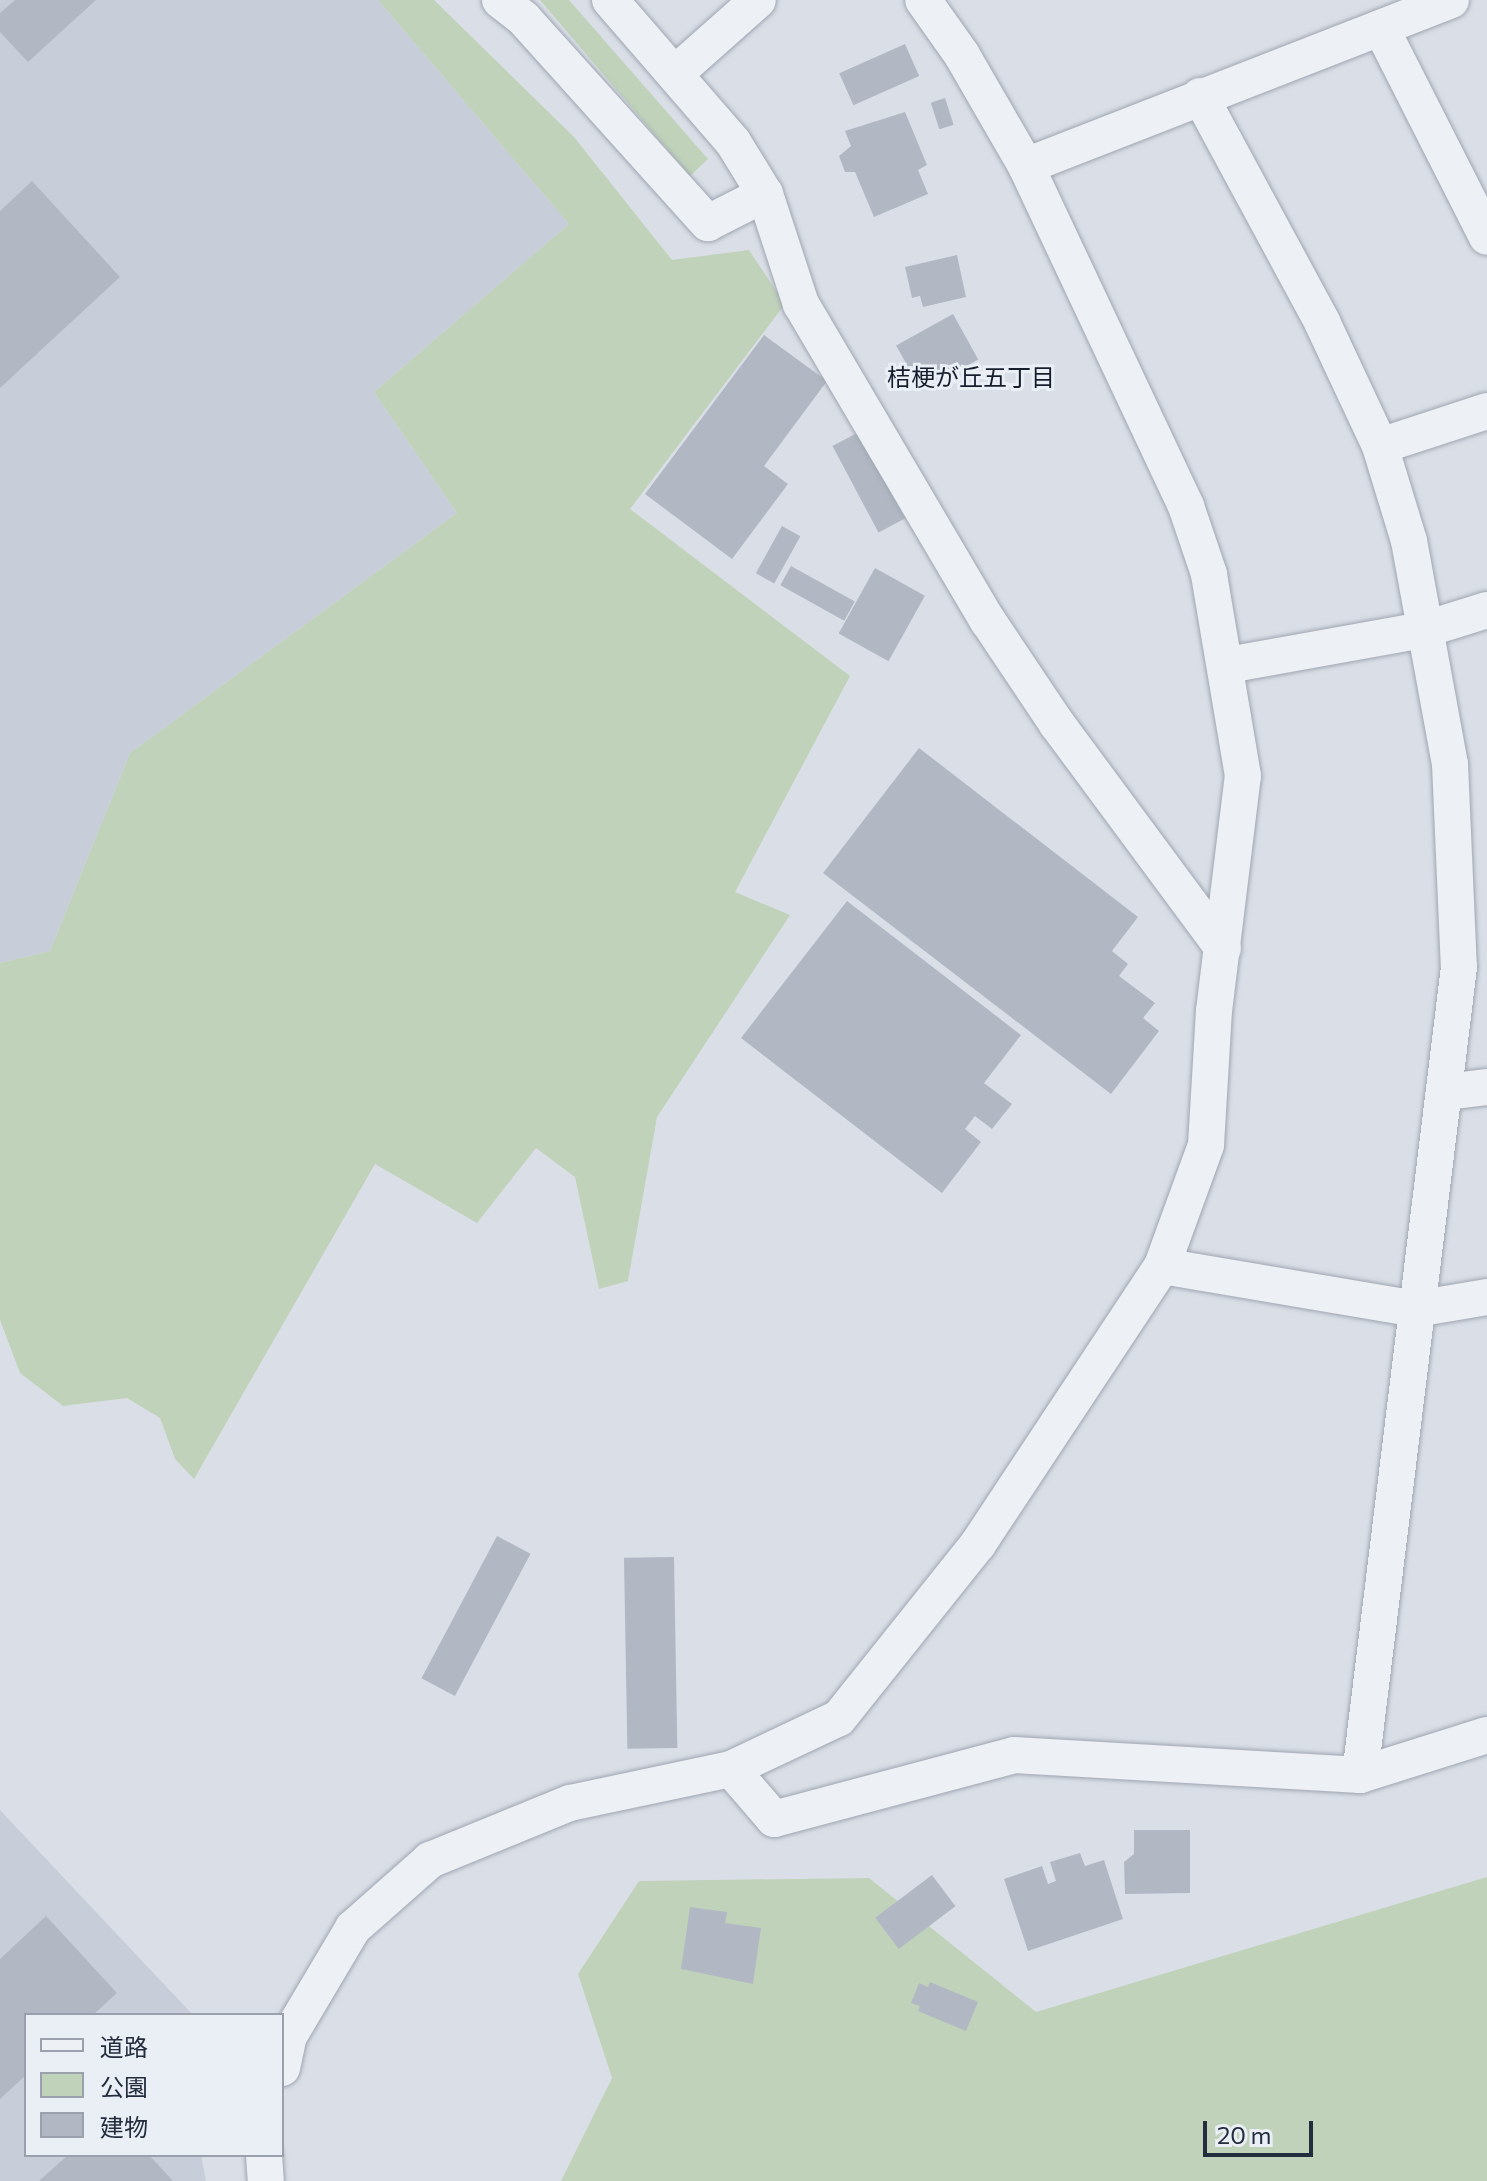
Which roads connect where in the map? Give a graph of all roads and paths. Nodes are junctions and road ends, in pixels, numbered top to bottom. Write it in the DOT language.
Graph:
graph roads {
  1 [pos="500,0"];
  2 [pos="610,0"];
  3 [pos="758,0"];
  4 [pos="923,0"];
  5 [pos="1451,0"];
  6 [pos="1381,28"];
  7 [pos="677,72"];
  8 [pos="1200,96"];
  9 [pos="1026,166"];
  10 [pos="765,194"];
  11 [pos="1487,237"];
  12 [pos="1487,411"];
  13 [pos="1380,446"];
  14 [pos="1487,610"];
  15 [pos="1423,630"];
  16 [pos="1228,665"];
  17 [pos="1223,948"];
  18 [pos="1487,1087"];
  19 [pos="1446,1092"];
  20 [pos="1162,1266"];
  21 [pos="1487,1297"];
  22 [pos="1416,1309"];
  23 [pos="1487,1735"];
  24 [pos="731,1769"];
  25 [pos="1360,1775"];
  26 [pos="284,2059"];
  27 [pos="264,2157"];
  28 [pos="266,2181"];
  1 -- 10 [label="street"];
  2 -- 7 [label="street"];
  3 -- 7 [label="street"];
  4 -- 9 [label="street"];
  5 -- 6 [label="street"];
  6 -- 8 [label="street"];
  6 -- 11 [label="street"];
  7 -- 10 [label="street"];
  8 -- 9 [label="street"];
  8 -- 13 [label="street"];
  9 -- 16 [label="street"];
  10 -- 17 [label="street"];
  12 -- 13 [label="street"];
  13 -- 15 [label="street"];
  14 -- 15 [label="street"];
  15 -- 16 [label="street"];
  15 -- 19 [label="street"];
  16 -- 17 [label="street"];
  17 -- 20 [label="street"];
  18 -- 19 [label="street"];
  19 -- 22 [label="street"];
  20 -- 22 [label="street"];
  20 -- 24 [label="street"];
  21 -- 22 [label="street"];
  22 -- 25 [label="street"];
  23 -- 25 [label="street"];
  24 -- 25 [label="street"];
  24 -- 26 [label="street"];
  27 -- 28 [label="street"];
}
